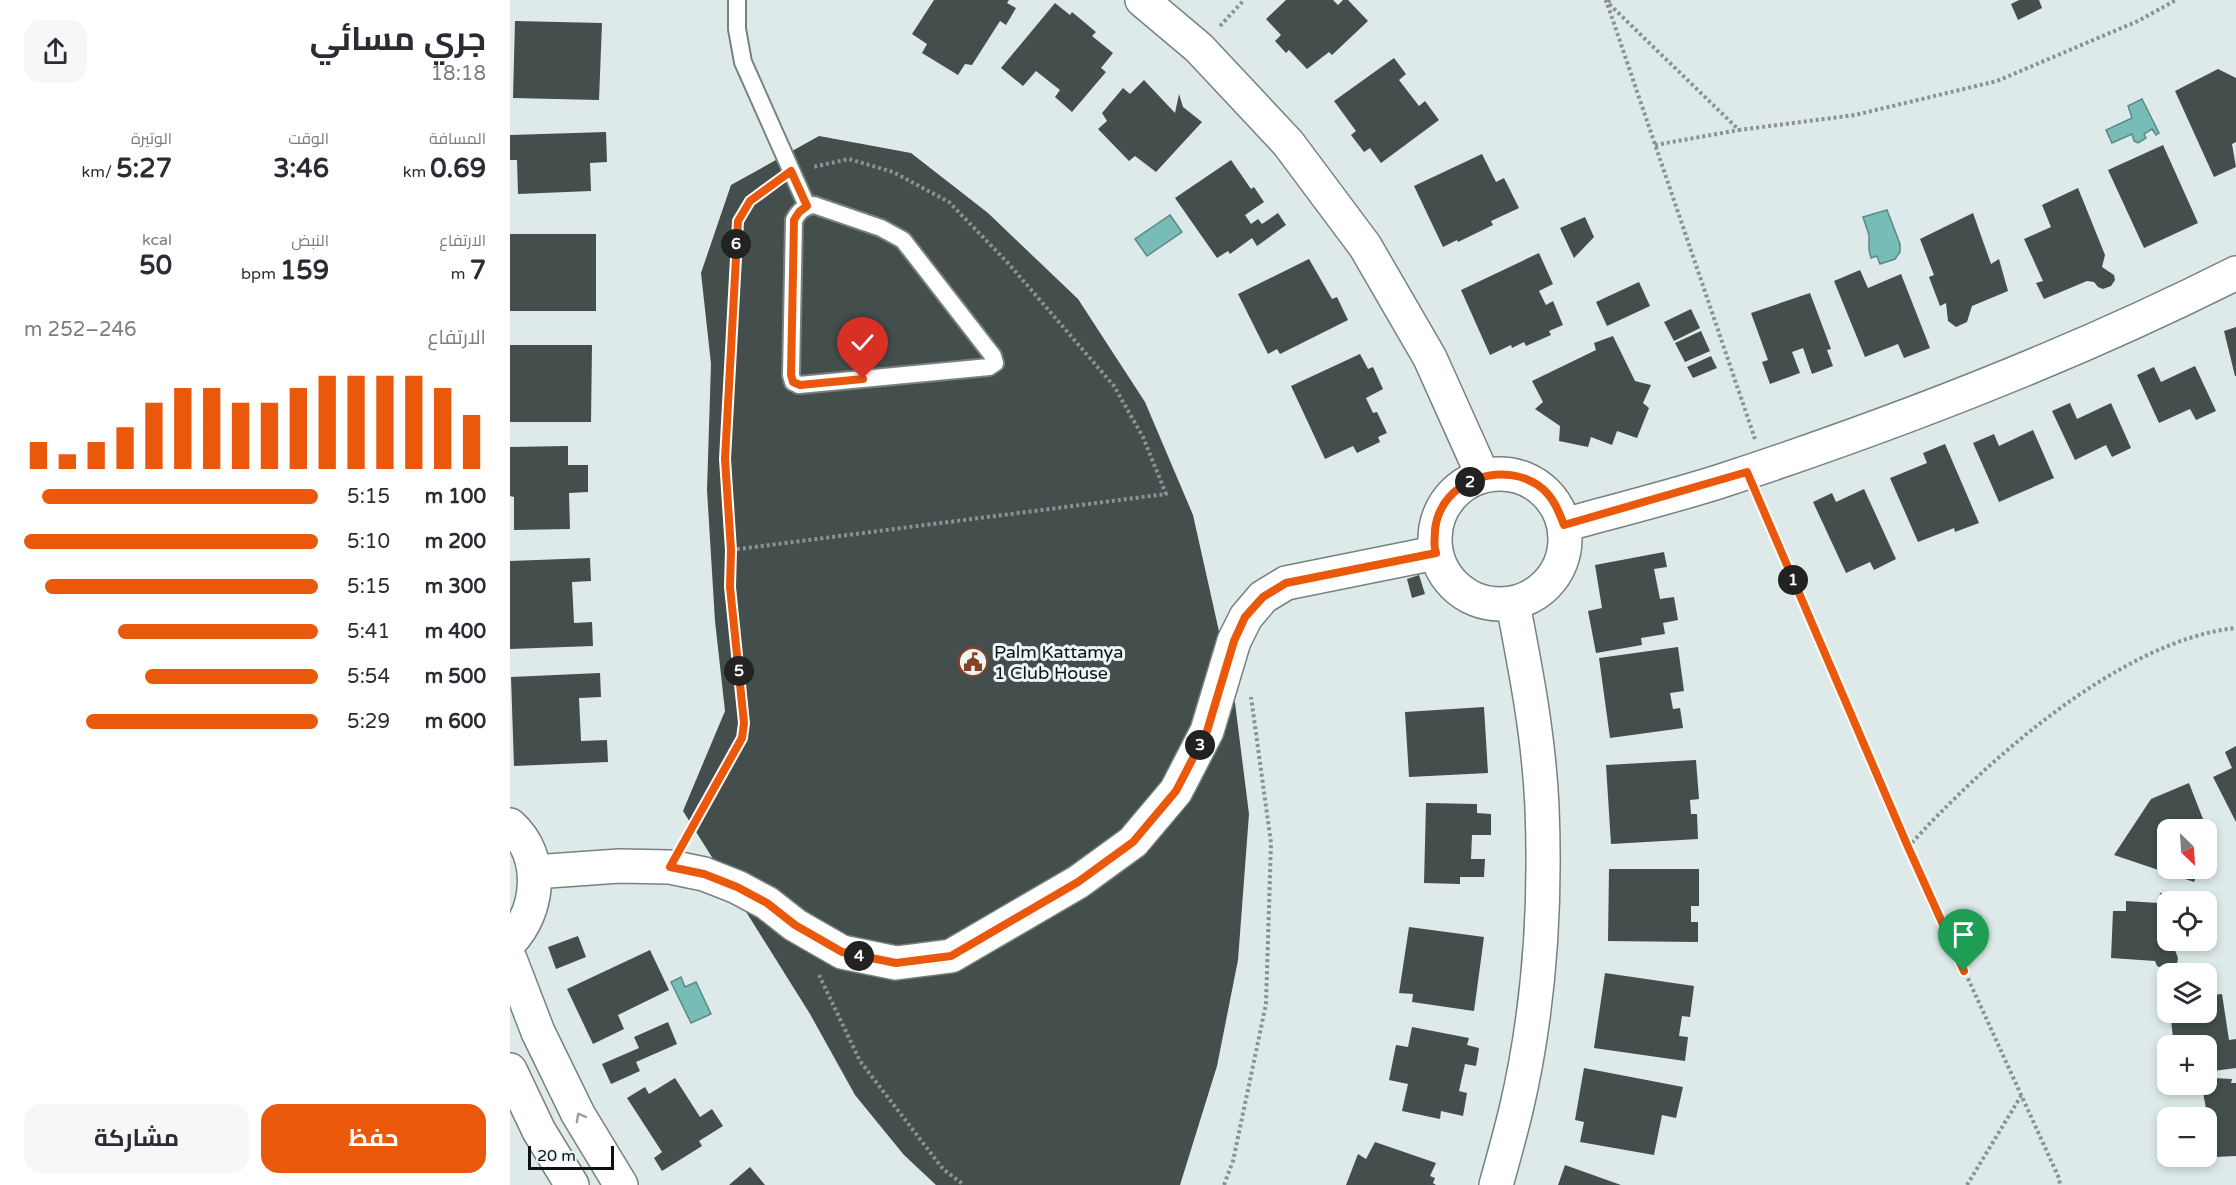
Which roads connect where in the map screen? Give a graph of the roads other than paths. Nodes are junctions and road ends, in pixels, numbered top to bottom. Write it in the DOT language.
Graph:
graph roads {
  1 [pos="737,0"];
  2 [pos="1142,0"];
  3 [pos="807,206"];
  4 [pos="2236,273"];
  5 [pos="1483,476"];
  6 [pos="1564,525"];
  7 [pos="1436,553"];
  8 [pos="1513,604"];
  9 [pos="510,825"];
  10 [pos="534,872"];
  11 [pos="510,942"];
  12 [pos="510,959"];
  13 [pos="510,1070"];
  14 [pos="572,1185"];
  15 [pos="621,1185"];
  16 [pos="1496,1185"];
  1 -- 3 [label="lane"];
  2 -- 5 [label="street"];
  3 -- 3 [label="lane"];
  4 -- 6 [label="street"];
  5 -- 6 [label="street"];
  5 -- 7 [label="street"];
  6 -- 8 [label="street"];
  7 -- 8 [label="street"];
  7 -- 10 [label="street"];
  8 -- 16 [label="street"];
  9 -- 10 [label="street"];
  10 -- 11 [label="street"];
  15 -- 12 [label="street, one-way"];
  13 -- 14 [label="street"];
}
